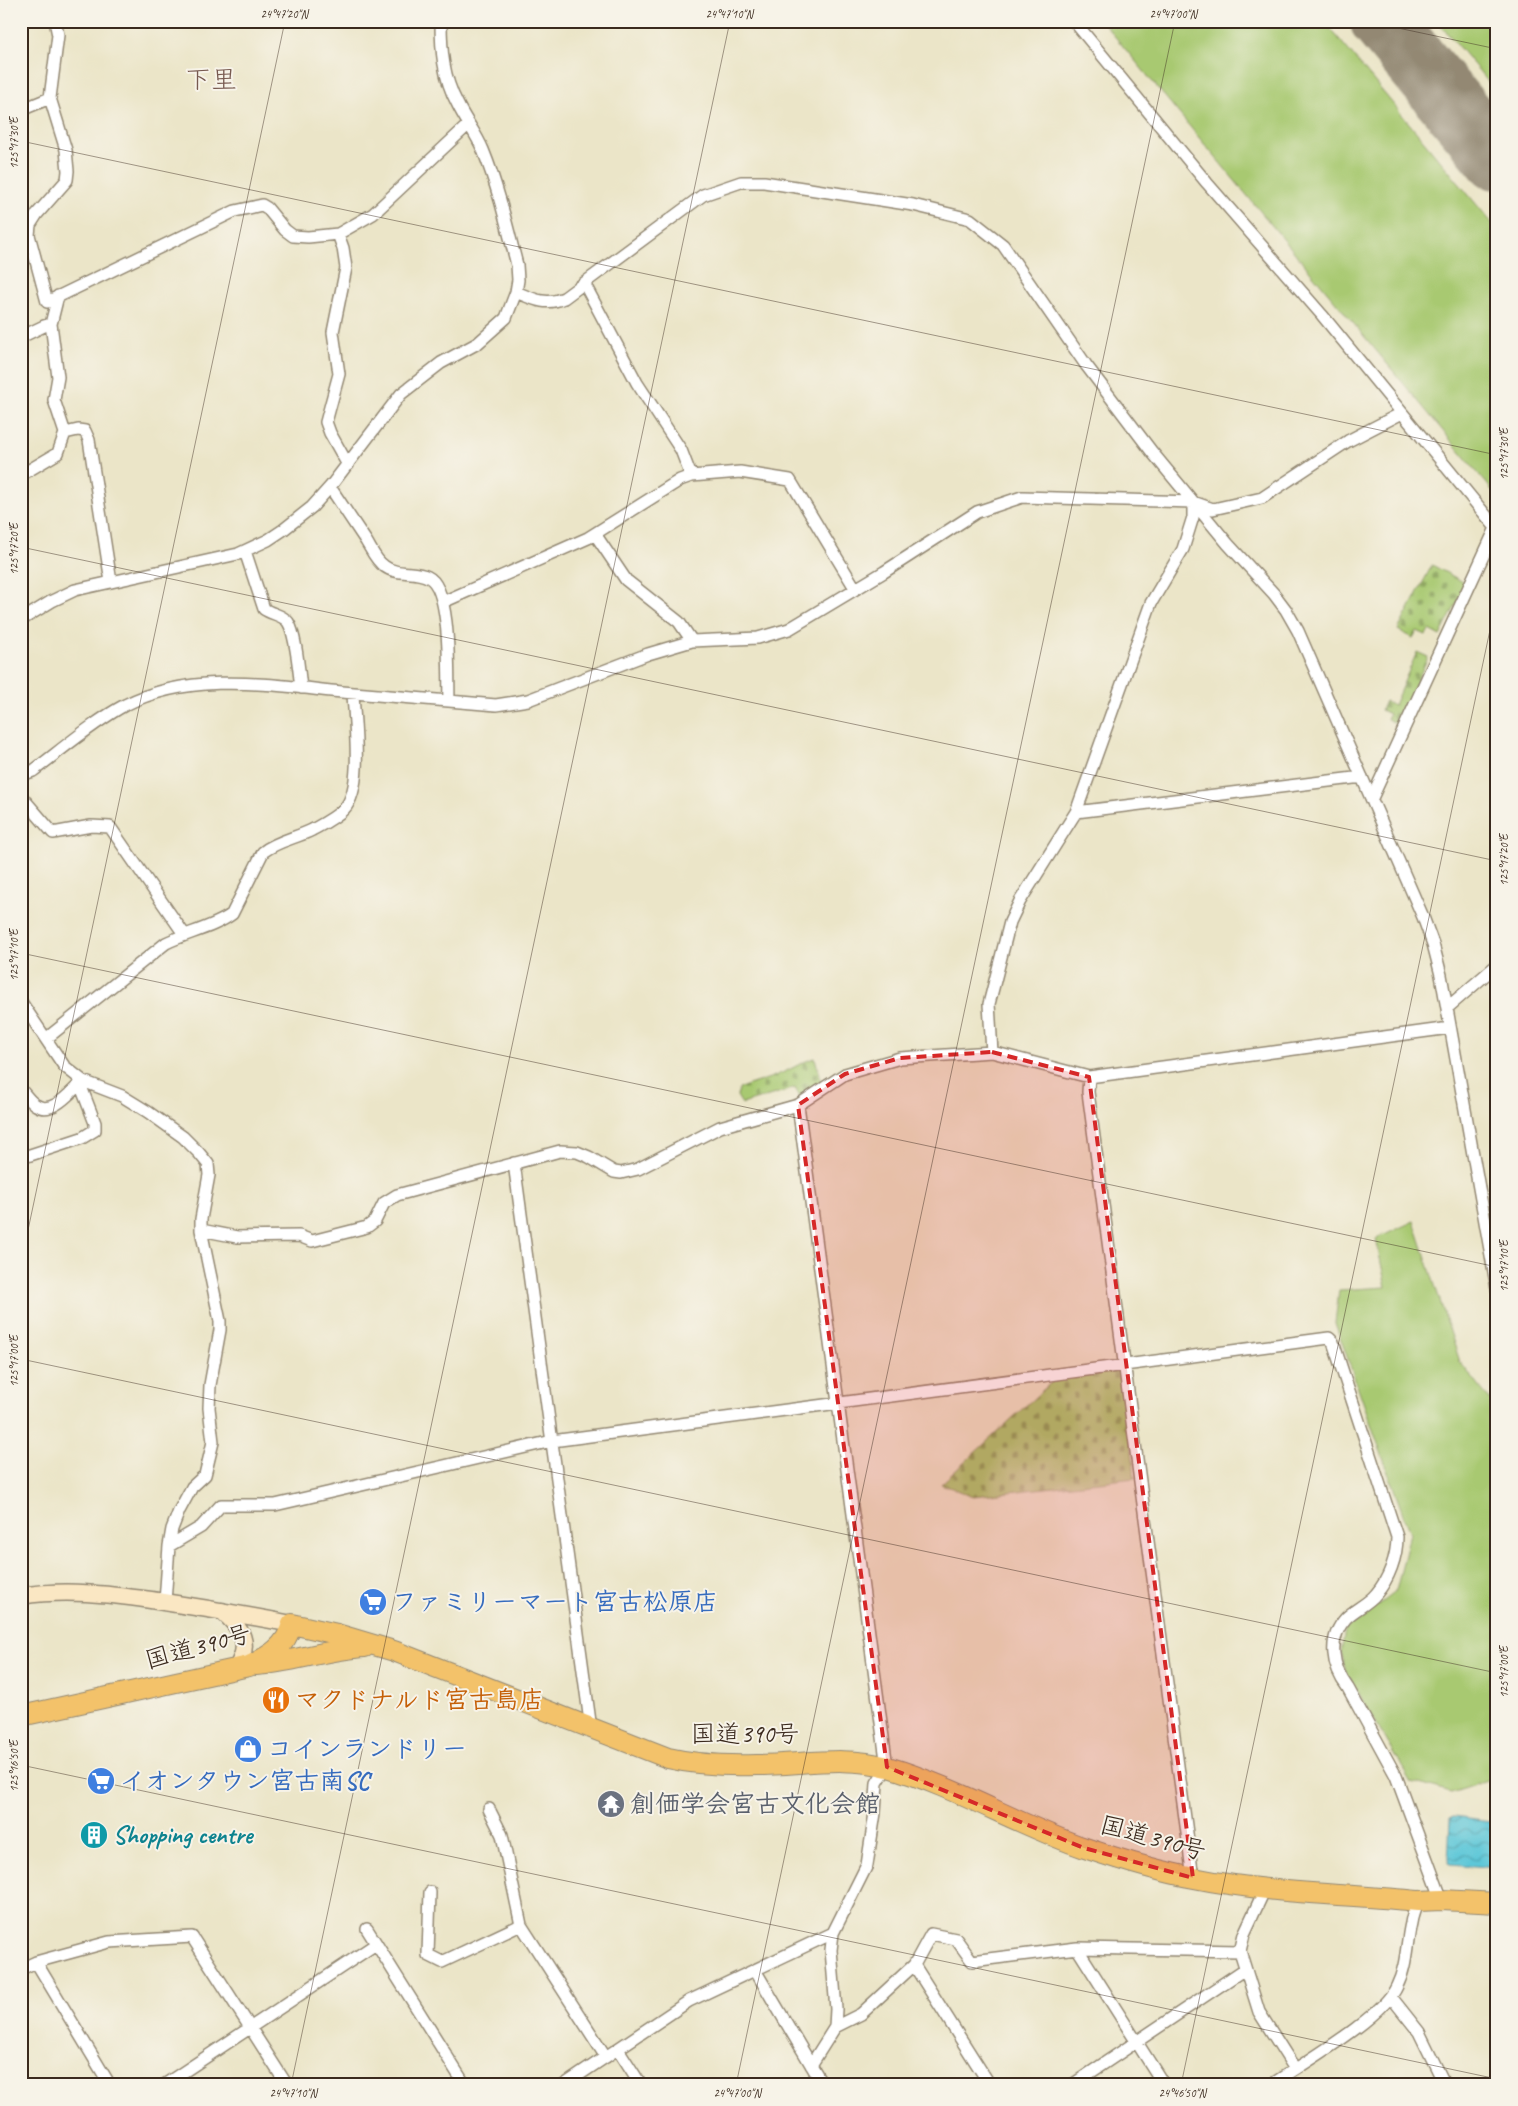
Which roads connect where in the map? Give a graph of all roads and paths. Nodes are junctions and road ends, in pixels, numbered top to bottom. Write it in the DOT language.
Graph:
graph roads {
  1 [pos="55,21"];
  2 [pos="441,21"];
  3 [pos="1074,21"];
  4 [pos="50,98"];
  5 [pos="21,110"];
  6 [pos="469,124"];
  7 [pos="338,234"];
  8 [pos="584,283"];
  9 [pos="516,292"];
  10 [pos="58,296"];
  11 [pos="51,324"];
  12 [pos="21,337"];
  13 [pos="1402,413"];
  14 [pos="65,433"];
  15 [pos="348,466"];
  16 [pos="21,475"];
  17 [pos="691,476"];
  18 [pos="330,487"];
  19 [pos="1193,502"];
  20 [pos="1496,529"];
  21 [pos="594,534"];
  22 [pos="245,551"];
  23 [pos="110,582"];
  24 [pos="855,588"];
  25 [pos="443,602"];
  26 [pos="21,620"];
  27 [pos="692,641"];
  28 [pos="301,688"];
  29 [pos="353,693"];
  30 [pos="449,701"];
  31 [pos="21,775"];
  32 [pos="1362,777"];
  33 [pos="21,796"];
  34 [pos="1372,798"];
  35 [pos="1076,812"];
  36 [pos="184,934"];
  37 [pos="1497,965"];
  38 [pos="21,1002"];
  39 [pos="1447,1008"];
  40 [pos="1450,1028"];
  41 [pos="47,1038"];
  42 [pos="992,1052"];
  43 [pos="1089,1077"];
  44 [pos="81,1082"];
  45 [pos="21,1090"];
  46 [pos="798,1105"];
  47 [pos="21,1158"];
  48 [pos="514,1163"];
  49 [pos="201,1230"];
  50 [pos="1497,1290"];
  51 [pos="1125,1364"];
  52 [pos="837,1403"];
  53 [pos="552,1441"];
  54 [pos="169,1546"];
  55 [pos="21,1596"];
  56 [pos="165,1602"];
  57 [pos="221,1611"];
  58 [pos="292,1624"];
  59 [pos="380,1646"];
  60 [pos="242,1667"];
  61 [pos="21,1716"];
  62 [pos="591,1729"];
  63 [pos="887,1767"];
  64 [pos="489,1809"];
  65 [pos="1193,1878"];
  66 [pos="1265,1889"];
  67 [pos="430,1892"];
  68 [pos="1442,1900"];
  69 [pos="1418,1901"];
  70 [pos="1497,1903"];
  71 [pos="521,1925"];
  72 [pos="367,1929"];
  73 [pos="833,1933"];
  74 [pos="376,1944"];
  75 [pos="1077,1948"];
  76 [pos="1240,1951"];
  77 [pos="36,1962"];
  78 [pos="914,1966"];
  79 [pos="21,1969"];
  80 [pos="1245,1969"];
  81 [pos="755,1970"];
  82 [pos="1392,1998"];
  83 [pos="835,2027"];
  84 [pos="250,2028"];
  85 [pos="1138,2042"];
  86 [pos="618,2049"];
  87 [pos="606,2057"];
  88 [pos="811,2065"];
  89 [pos="1295,2069"];
  90 [pos="110,2085"];
  91 [pos="164,2085"];
  92 [pos="287,2085"];
  93 [pos="465,2085"];
  94 [pos="564,2085"];
  95 [pos="641,2085"];
  96 [pos="823,2085"];
  97 [pos="990,2085"];
  98 [pos="1072,2085"];
  99 [pos="1164,2085"];
  100 [pos="1272,2085"];
  101 [pos="1445,2085"];
  1 -- 4 [label="street"];
  2 -- 6 [label="street"];
  3 -- 13 [label="street"];
  4 -- 5 [label="street"];
  4 -- 10 [label="street"];
  6 -- 7 [label="street"];
  6 -- 9 [label="street"];
  7 -- 10 [label="street"];
  7 -- 15 [label="street"];
  8 -- 9 [label="street"];
  8 -- 17 [label="street"];
  8 -- 19 [label="street"];
  9 -- 15 [label="street"];
  10 -- 11 [label="street"];
  11 -- 12 [label="street"];
  11 -- 14 [label="street"];
  13 -- 19 [label="street"];
  13 -- 20 [label="street"];
  14 -- 16 [label="street"];
  14 -- 23 [label="street"];
  15 -- 18 [label="street"];
  17 -- 21 [label="street"];
  17 -- 24 [label="street"];
  18 -- 22 [label="street"];
  18 -- 25 [label="street"];
  19 -- 24 [label="street"];
  19 -- 32 [label="street"];
  19 -- 35 [label="street"];
  20 -- 34 [label="street"];
  21 -- 25 [label="street"];
  21 -- 27 [label="street"];
  22 -- 23 [label="street"];
  22 -- 28 [label="street"];
  23 -- 26 [label="street"];
  24 -- 27 [label="street"];
  25 -- 30 [label="street"];
  27 -- 30 [label="street"];
  28 -- 29 [label="street"];
  28 -- 31 [label="street"];
  29 -- 30 [label="street"];
  29 -- 36 [label="street"];
  32 -- 34 [label="street"];
  32 -- 35 [label="street"];
  33 -- 36 [label="street"];
  34 -- 39 [label="street"];
  35 -- 42 [label="street"];
  36 -- 41 [label="street"];
  37 -- 39 [label="street"];
  38 -- 41 [label="street"];
  39 -- 40 [label="street"];
  40 -- 43 [label="street"];
  40 -- 50 [label="street"];
  41 -- 44 [label="street"];
  42 -- 43 [label="street"];
  42 -- 46 [label="street"];
  43 -- 51 [label="street"];
  44 -- 45 [label="street"];
  44 -- 47 [label="street"];
  44 -- 49 [label="street"];
  46 -- 48 [label="street"];
  46 -- 52 [label="street"];
  48 -- 49 [label="street"];
  48 -- 53 [label="street"];
  49 -- 54 [label="street"];
  51 -- 52 [label="street"];
  51 -- 65 [label="street"];
  51 -- 68 [label="street"];
  52 -- 53 [label="street"];
  52 -- 63 [label="street"];
  53 -- 54 [label="street"];
  53 -- 62 [label="street"];
  54 -- 56 [label="street"];
  55 -- 56 [label="main road"];
  56 -- 57 [label="main road"];
  57 -- 58 [label="main road"];
  57 -- 60 [label="main road"];
  58 -- 59 [label="highway, 国道390号"];
  58 -- 60 [label="highway, 国道390号"];
  59 -- 60 [label="highway"];
  59 -- 62 [label="highway, 国道390号"];
  60 -- 61 [label="highway, 国道390号"];
  62 -- 63 [label="highway, 国道390号"];
  63 -- 65 [label="highway, 国道390号"];
  63 -- 73 [label="street"];
  64 -- 71 [label="street"];
  65 -- 66 [label="highway, 国道390号"];
  66 -- 69 [label="highway, 国道390号"];
  66 -- 76 [label="street"];
  67 -- 71 [label="street"];
  68 -- 69 [label="highway, 国道390号"];
  68 -- 70 [label="highway, 国道390号"];
  69 -- 82 [label="street"];
  71 -- 87 [label="street"];
  72 -- 74 [label="street"];
  73 -- 81 [label="street"];
  73 -- 83 [label="street"];
  74 -- 84 [label="street"];
  74 -- 93 [label="street"];
  75 -- 76 [label="street"];
  75 -- 78 [label="street"];
  75 -- 85 [label="street"];
  76 -- 80 [label="street"];
  77 -- 79 [label="street"];
  77 -- 84 [label="street"];
  77 -- 90 [label="street"];
  78 -- 83 [label="street"];
  78 -- 97 [label="street"];
  80 -- 85 [label="street"];
  80 -- 89 [label="street"];
  81 -- 86 [label="street"];
  81 -- 88 [label="street"];
  82 -- 89 [label="street"];
  82 -- 101 [label="street"];
  83 -- 88 [label="street"];
  84 -- 91 [label="street"];
  84 -- 92 [label="street"];
  85 -- 98 [label="street"];
  85 -- 99 [label="street"];
  86 -- 87 [label="street"];
  86 -- 95 [label="street"];
  87 -- 94 [label="street"];
  88 -- 96 [label="street"];
  89 -- 100 [label="street"];
}
